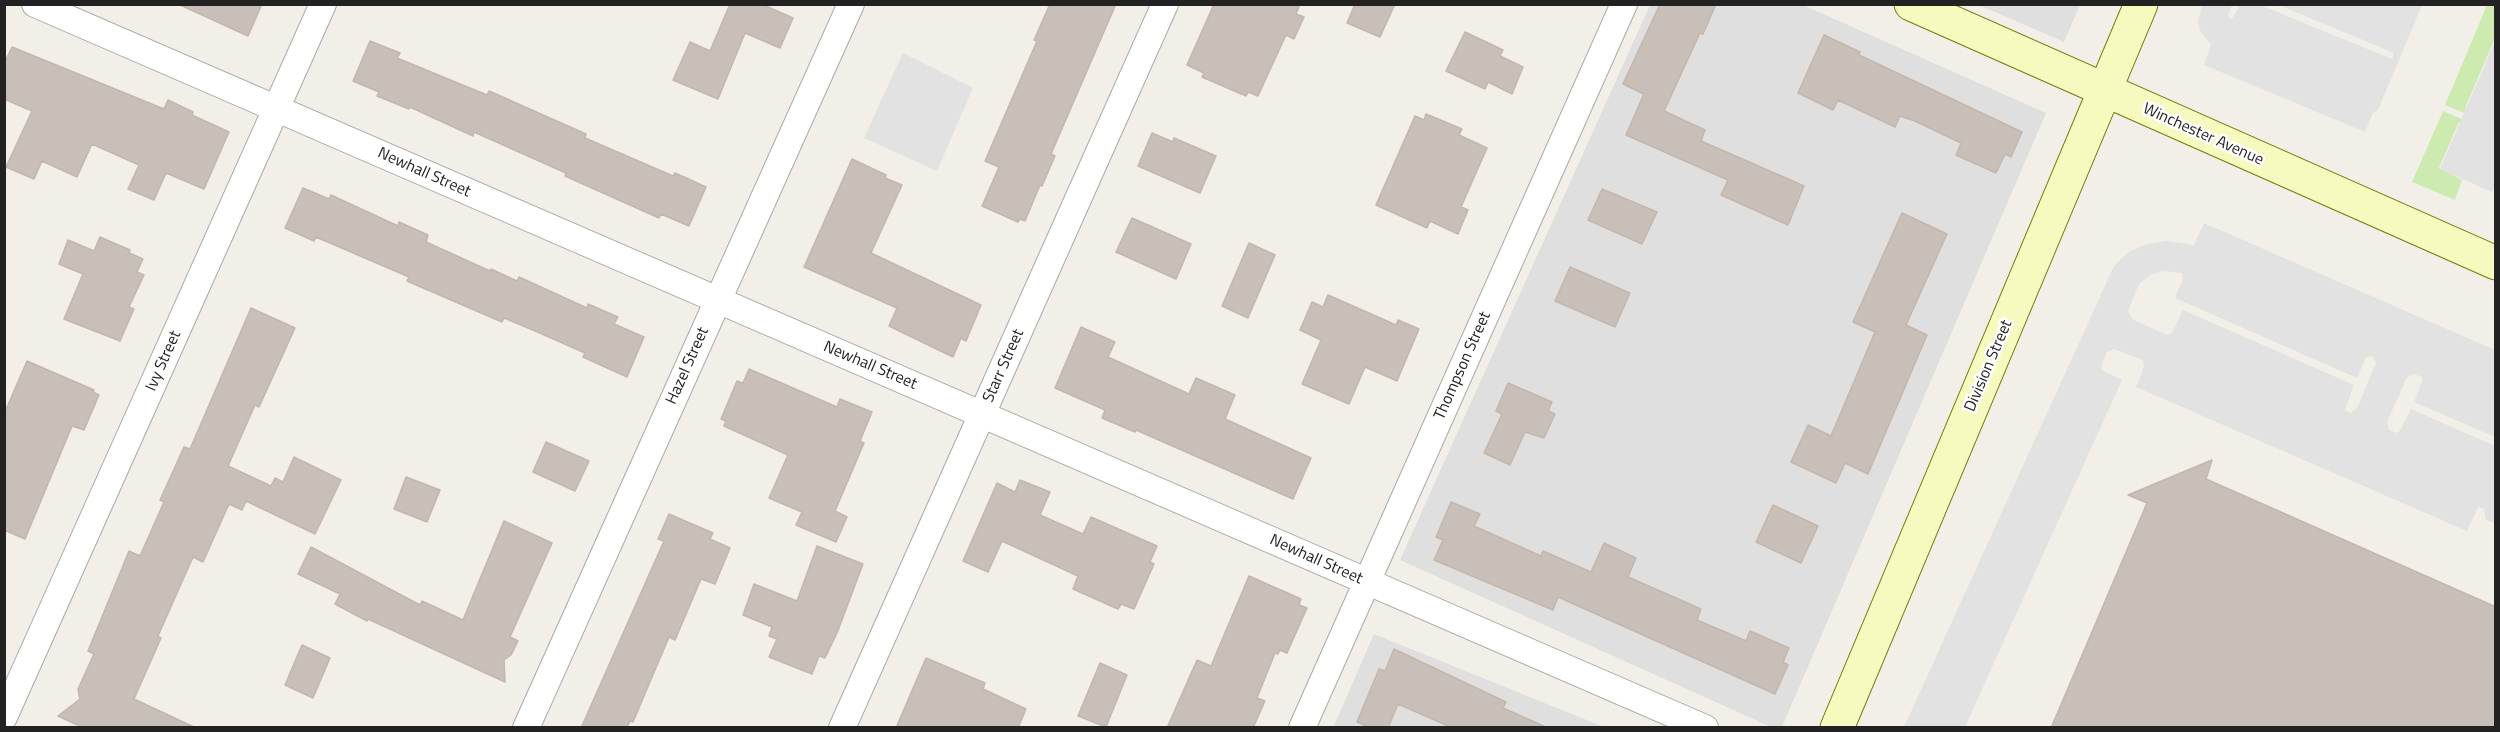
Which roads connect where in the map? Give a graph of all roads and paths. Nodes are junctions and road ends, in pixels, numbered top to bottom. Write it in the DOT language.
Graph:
graph roads {
  1 [pos="35,4"];
  2 [pos="323,4"];
  3 [pos="851,4"];
  4 [pos="1165,4"];
  5 [pos="1624,4"];
  6 [pos="1911,4"];
  7 [pos="2141,4"];
  8 [pos="2105,92"];
  9 [pos="278,109"];
  10 [pos="2496,263"];
  11 [pos="717,301"];
  12 [pos="983,413"];
  13 [pos="1366,582"];
  14 [pos="4,717"];
  15 [pos="526,728"];
  16 [pos="842,728"];
  17 [pos="1302,728"];
  18 [pos="1705,728"];
  19 [pos="1838,728"];
  1 -- 9 [label="street, Newhall Street"];
  2 -- 9 [label="street, Ivy Street"];
  3 -- 11 [label="street, Hazel Street"];
  4 -- 12 [label="street, Starr Street"];
  5 -- 13 [label="street, Thompson Street"];
  6 -- 8 [label="main road, Winchester Avenue"];
  7 -- 8 [label="main road, Division Street"];
  8 -- 10 [label="main road, Winchester Avenue"];
  8 -- 19 [label="main road, Division Street"];
  9 -- 11 [label="street, Newhall Street"];
  9 -- 14 [label="street, Ivy Street"];
  11 -- 12 [label="street, Newhall Street"];
  11 -- 15 [label="street, Hazel Street"];
  12 -- 13 [label="street, Newhall Street"];
  12 -- 16 [label="street, Starr Street"];
  13 -- 17 [label="street, Thompson Street"];
  13 -- 18 [label="street, Newhall Street"];
}
